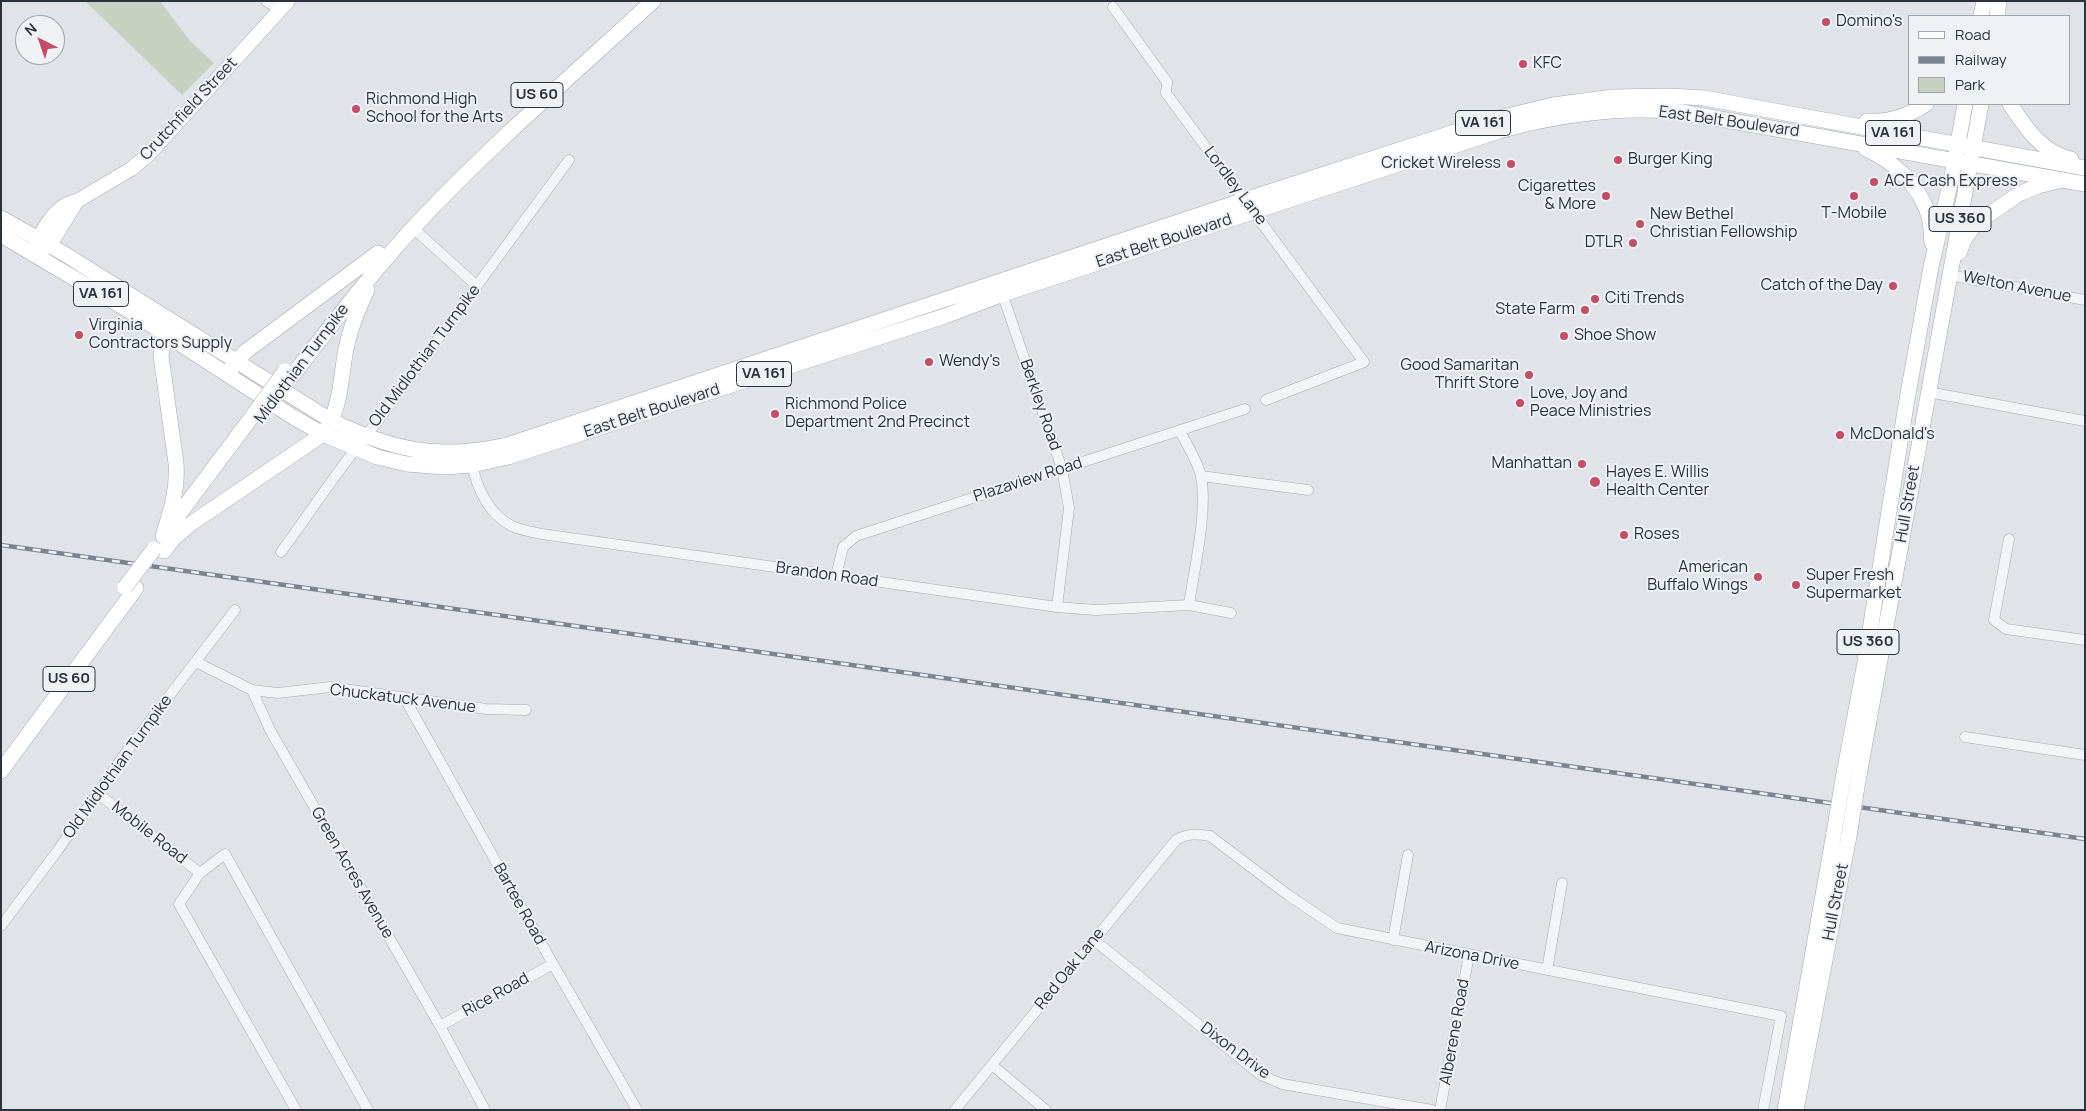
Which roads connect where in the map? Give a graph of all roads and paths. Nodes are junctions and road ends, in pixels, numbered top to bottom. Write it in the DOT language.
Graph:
graph roads {
  1 [pos="266,1"];
  2 [pos="638,1"];
  3 [pos="653,1"];
  4 [pos="1984,1"];
  5 [pos="1995,1"];
  6 [pos="2000,1"];
  7 [pos="284,6"];
  8 [pos="1113,7"];
  9 [pos="1981,15"];
  10 [pos="1996,15"];
  11 [pos="1996,15"];
  12 [pos="1924,105"];
  13 [pos="1965,105"];
  14 [pos="1981,105"];
  15 [pos="2011,105"];
  16 [pos="1829,121"];
  17 [pos="1849,141"];
  18 [pos="1958,145"];
  19 [pos="1973,148"];
  20 [pos="569,160"];
  21 [pos="2085,161"];
  22 [pos="1963,162"];
  23 [pos="2085,168"];
  24 [pos="2061,180"];
  25 [pos="2085,184"];
  26 [pos="1244,200"];
  27 [pos="1254,212"];
  28 [pos="1,218"];
  29 [pos="413,228"];
  30 [pos="1,235"];
  31 [pos="44,242"];
  32 [pos="35,254"];
  33 [pos="1933,255"];
  34 [pos="378,261"];
  35 [pos="1949,275"];
  36 [pos="477,286"];
  37 [pos="1000,288"];
  38 [pos="2085,300"];
  39 [pos="168,324"];
  40 [pos="236,360"];
  41 [pos="1914,364"];
  42 [pos="228,374"];
  43 [pos="1928,392"];
  44 [pos="338,400"];
  45 [pos="1266,400"];
  46 [pos="1906,406"];
  47 [pos="1245,409"];
  48 [pos="2085,420"];
  49 [pos="332,421"];
  50 [pos="1180,431"];
  51 [pos="1921,432"];
  52 [pos="323,434"];
  53 [pos="358,439"];
  54 [pos="470,458"];
  55 [pos="1062,469"];
  56 [pos="1201,476"];
  57 [pos="1308,490"];
  58 [pos="2009,539"];
  59 [pos="164,543"];
  60 [pos="281,552"];
  61 [pos="836,576"];
  62 [pos="131,587"];
  63 [pos="1189,605"];
  64 [pos="1057,607"];
  65 [pos="235,610"];
  66 [pos="1231,614"];
  67 [pos="2085,640"];
  68 [pos="196,662"];
  69 [pos="252,690"];
  70 [pos="404,697"];
  71 [pos="526,710"];
  72 [pos="1965,737"];
  73 [pos="1,754"];
  74 [pos="2085,755"];
  75 [pos="1,771"];
  76 [pos="1850,780"];
  77 [pos="97,793"];
  78 [pos="1190,834"];
  79 [pos="1841,835"];
  80 [pos="1408,855"];
  81 [pos="200,873"];
  82 [pos="1562,883"];
  83 [pos="1,926"];
  84 [pos="1094,940"];
  85 [pos="1393,940"];
  86 [pos="1469,955"];
  87 [pos="552,964"];
  88 [pos="1547,970"];
  89 [pos="440,1026"];
  90 [pos="992,1065"];
  91 [pos="296,1110"];
  92 [pos="368,1110"];
  93 [pos="485,1110"];
  94 [pos="637,1110"];
  95 [pos="954,1110"];
  96 [pos="1046,1110"];
  97 [pos="1432,1110"];
  98 [pos="1440,1110"];
  99 [pos="1763,1110"];
  100 [pos="1785,1110"];
  101 [pos="1796,1110"];
  1 -- 7 [label="street"];
  2 -- 34 [label="main road, Midlothian Turnpike / US 60"];
  3 -- 29 [label="main road, Midlothian Turnpike / US 60"];
  4 -- 9 [label="main road"];
  5 -- 10 [label="main road"];
  6 -- 11 [label="main road"];
  7 -- 31 [label="street, Crutchfield Street"];
  8 -- 26 [label="street, Lordley Lane"];
  12 -- 16 [label="main road"];
  13 -- 18 [label="main road, Hull Street / US 360"];
  14 -- 19 [label="main road, Hull Street / US 360"];
  15 -- 21 [label="main road"];
  16 -- 18 [label="main road, East Belt Boulevard / VA 161"];
  16 -- 26 [label="main road, East Belt Boulevard / VA 161"];
  17 -- 22 [label="main road, East Belt Boulevard / VA 161"];
  17 -- 27 [label="main road, East Belt Boulevard / VA 161"];
  17 -- 33 [label="main road"];
  18 -- 19 [label="main road, East Belt Boulevard / VA 161"];
  18 -- 22 [label="main road, Hull Street / US 360"];
  19 -- 22 [label="main road, Hull Street / US 360"];
  19 -- 23 [label="main road, East Belt Boulevard / VA 161"];
  20 -- 36 [label="street, Old Midlothian Turnpike"];
  22 -- 24 [label="main road, East Belt Boulevard / VA 161"];
  22 -- 33 [label="main road, Hull Street / US 360"];
  22 -- 35 [label="main road, Hull Street / US 360"];
  24 -- 25 [label="main road, East Belt Boulevard / VA 161"];
  24 -- 35 [label="main road"];
  26 -- 27 [label="street, Lordley Lane"];
  26 -- 37 [label="main road, East Belt Boulevard / VA 161"];
  27 -- 37 [label="main road, East Belt Boulevard / VA 161"];
  27 -- 45 [label="street, Lordley Lane"];
  28 -- 31 [label="main road, VA 161"];
  29 -- 34 [label="main road, Midlothian Turnpike / US 60"];
  29 -- 36 [label="street"];
  30 -- 32 [label="main road, VA 161"];
  31 -- 32 [label="street, Crutchfield Street"];
  31 -- 39 [label="main road, VA 161"];
  32 -- 39 [label="main road, VA 161"];
  33 -- 41 [label="main road, Hull Street / US 360"];
  34 -- 40 [label="main road"];
  34 -- 44 [label="main road"];
  34 -- 59 [label="main road, Midlothian Turnpike / US 60"];
  35 -- 38 [label="street, Welton Avenue"];
  35 -- 43 [label="main road, Hull Street / US 360"];
  36 -- 53 [label="street, Old Midlothian Turnpike"];
  37 -- 54 [label="main road, East Belt Boulevard / VA 161"];
  37 -- 55 [label="street, Berkley Road"];
  39 -- 40 [label="main road, VA 161"];
  39 -- 42 [label="main road, VA 161"];
  39 -- 59 [label="main road"];
  40 -- 42 [label="main road"];
  40 -- 49 [label="main road, East Belt Boulevard / VA 161"];
  41 -- 43 [label="main road"];
  41 -- 46 [label="main road, Hull Street / US 360"];
  42 -- 52 [label="main road, East Belt Boulevard / VA 161"];
  43 -- 48 [label="street"];
  43 -- 51 [label="main road, Hull Street / US 360"];
  44 -- 49 [label="main road"];
  44 -- 53 [label="main road"];
  46 -- 51 [label="main road"];
  46 -- 76 [label="main road, Hull Street / US 360"];
  47 -- 50 [label="street, Plazaview Road"];
  49 -- 52 [label="main road"];
  49 -- 53 [label="main road, East Belt Boulevard / VA 161"];
  50 -- 55 [label="street, Plazaview Road"];
  50 -- 56 [label="street"];
  51 -- 76 [label="main road, Hull Street / US 360"];
  52 -- 53 [label="main road, East Belt Boulevard / VA 161"];
  52 -- 59 [label="main road"];
  53 -- 54 [label="main road, East Belt Boulevard / VA 161"];
  53 -- 60 [label="street, Old Midlothian Turnpike"];
  54 -- 61 [label="street, Brandon Road"];
  55 -- 61 [label="street, Plazaview Road"];
  55 -- 64 [label="street, Berkley Road"];
  56 -- 57 [label="street"];
  56 -- 63 [label="street"];
  58 -- 67 [label="street"];
  59 -- 62 [label="main road, Midlothian Turnpike / US 60"];
  61 -- 64 [label="street, Brandon Road"];
  62 -- 73 [label="main road, Midlothian Turnpike / US 60"];
  62 -- 75 [label="main road, Midlothian Turnpike / US 60"];
  63 -- 64 [label="street, Brandon Road"];
  63 -- 66 [label="street, Brandon Road"];
  65 -- 68 [label="street, Old Midlothian Turnpike"];
  68 -- 69 [label="street"];
  68 -- 77 [label="street, Old Midlothian Turnpike"];
  69 -- 70 [label="street, Chuckatuck Avenue"];
  69 -- 89 [label="street, Green Acres Avenue"];
  70 -- 71 [label="street, Chuckatuck Avenue"];
  70 -- 87 [label="street, Bartee Road"];
  72 -- 74 [label="street"];
  76 -- 79 [label="main road, Hull Street / US 360, bridge"];
  77 -- 81 [label="street, Mobile Road"];
  77 -- 83 [label="street, Old Midlothian Turnpike"];
  78 -- 84 [label="street, Red Oak Lane"];
  78 -- 85 [label="street, Arizona Drive"];
  79 -- 100 [label="main road, Hull Street / US 360"];
  79 -- 101 [label="main road, Hull Street / US 360"];
  80 -- 85 [label="street"];
  81 -- 91 [label="street"];
  81 -- 92 [label="street"];
  82 -- 88 [label="street"];
  84 -- 90 [label="street, Red Oak Lane"];
  84 -- 97 [label="street, Dixon Drive"];
  85 -- 86 [label="street, Arizona Drive"];
  86 -- 88 [label="street, Arizona Drive"];
  86 -- 98 [label="street, Alberene Road"];
  87 -- 89 [label="street, Rice Road"];
  87 -- 94 [label="street, Bartee Road"];
  88 -- 99 [label="street, Arizona Drive"];
  89 -- 93 [label="street, Green Acres Avenue"];
  90 -- 95 [label="street, Red Oak Lane"];
  90 -- 96 [label="street"];
}
